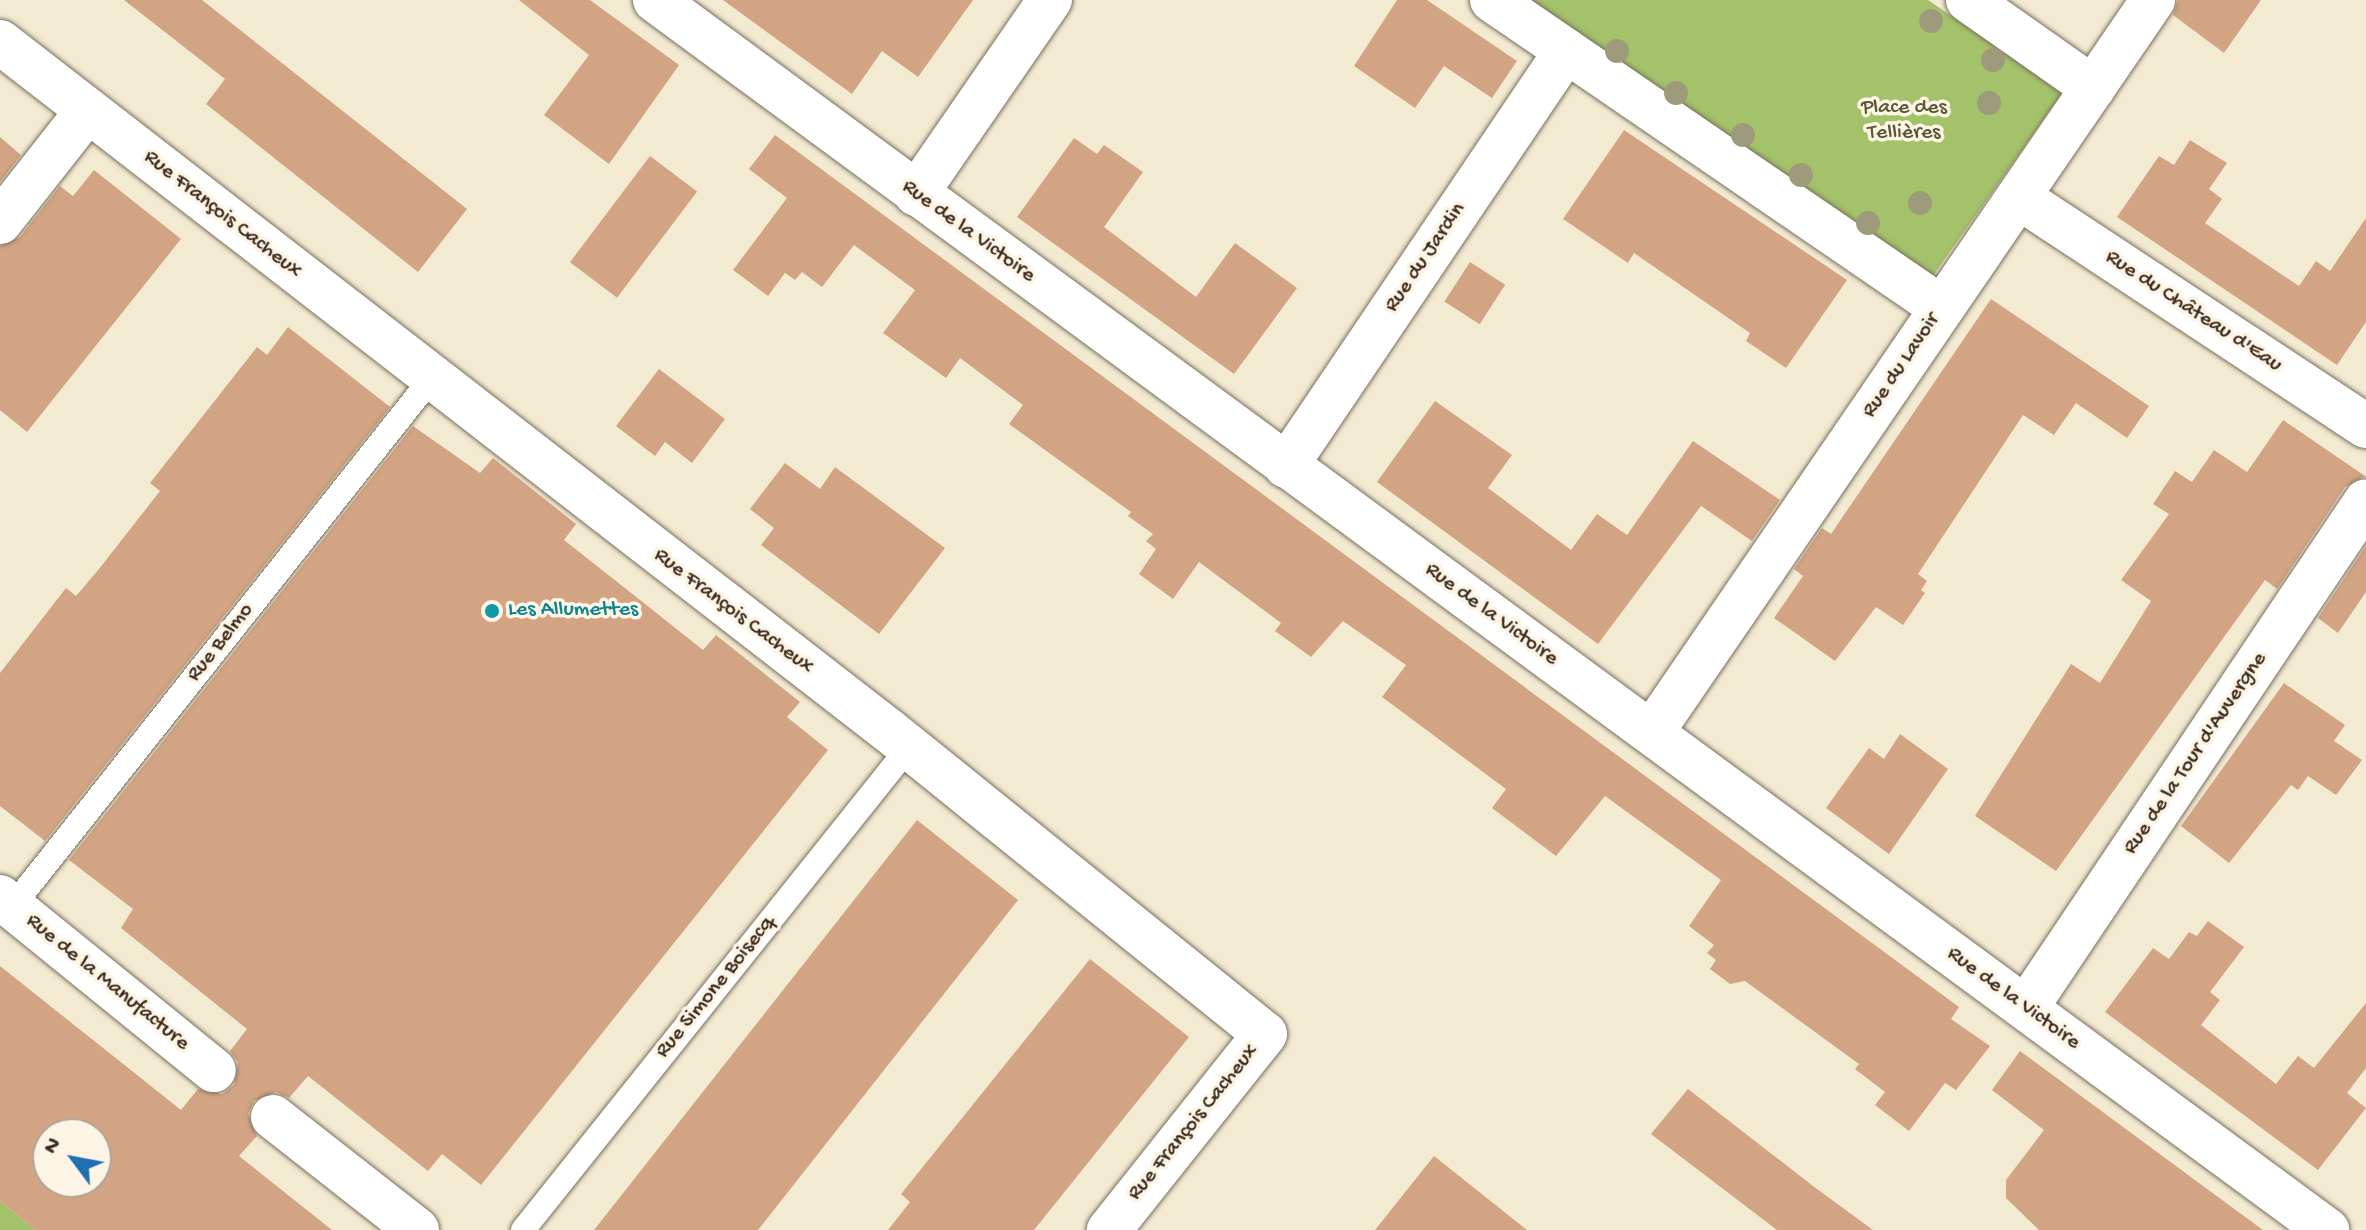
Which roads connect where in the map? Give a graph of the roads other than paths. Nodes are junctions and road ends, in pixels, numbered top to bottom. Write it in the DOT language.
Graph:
graph roads {
  1 [pos="655,0"];
  2 [pos="1050,0"];
  3 [pos="1492,0"];
  4 [pos="1968,0"];
  5 [pos="2153,0"];
  6 [pos="0,42"];
  7 [pos="1566,51"];
  8 [pos="2093,88"];
  9 [pos="88,110"];
  10 [pos="916,194"];
  11 [pos="2020,198"];
  12 [pos="0,222"];
  13 [pos="1942,308"];
  14 [pos="431,379"];
  15 [pos="2366,426"];
  16 [pos="1286,466"];
  17 [pos="2366,501"];
  18 [pos="1652,732"];
  19 [pos="909,747"];
  20 [pos="6,902"];
  21 [pos="2026,1008"];
  22 [pos="214,1070"];
  23 [pos="273,1117"];
  24 [pos="417,1230"];
  25 [pos="523,1230"];
  26 [pos="1109,1230"];
  27 [pos="2327,1230"];
  1 -- 10 [label="street, Rue de la Victoire"];
  2 -- 10 [label="street"];
  3 -- 7 [label="street"];
  4 -- 8 [label="street"];
  5 -- 8 [label="street, Rue du Lavoir"];
  6 -- 9 [label="street, Rue François Cacheux"];
  7 -- 13 [label="street"];
  7 -- 16 [label="street, Rue du Jardin"];
  8 -- 11 [label="street, Rue du Lavoir"];
  9 -- 12 [label="street"];
  9 -- 14 [label="street, Rue François Cacheux"];
  10 -- 16 [label="street, Rue de la Victoire"];
  11 -- 13 [label="street, Rue du Lavoir"];
  11 -- 15 [label="street, Rue du Château d'Eau"];
  13 -- 18 [label="street, Rue du Lavoir"];
  14 -- 19 [label="street, Rue François Cacheux"];
  14 -- 20 [label="lane, Rue Belmo"];
  16 -- 18 [label="street, Rue de la Victoire"];
  17 -- 21 [label="street, Rue de la Tour d'Auvergne"];
  18 -- 21 [label="street, Rue de la Victoire"];
  19 -- 25 [label="lane, Rue Simone Boisecq"];
  19 -- 26 [label="street, Rue François Cacheux"];
  20 -- 22 [label="street, Rue de la Manufacture"];
  21 -- 27 [label="street, Rue de la Victoire"];
  23 -- 24 [label="street"];
}
